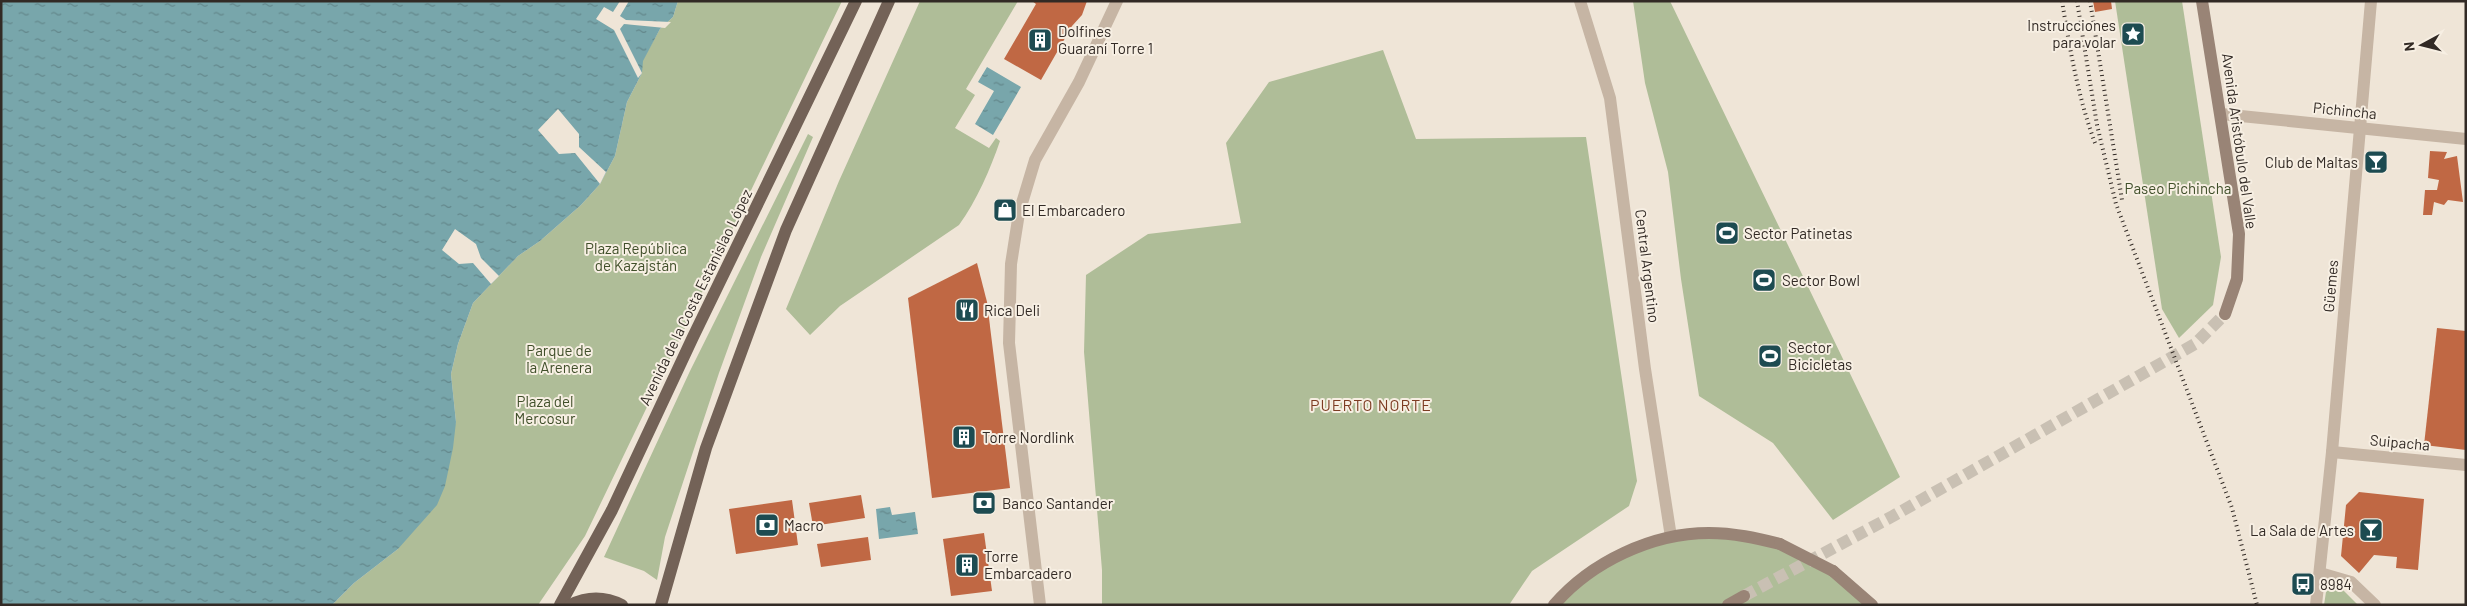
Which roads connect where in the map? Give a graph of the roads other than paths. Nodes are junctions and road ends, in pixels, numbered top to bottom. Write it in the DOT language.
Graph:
graph roads {
  1 [pos="856,1"];
  2 [pos="889,1"];
  3 [pos="1116,1"];
  4 [pos="1580,1"];
  5 [pos="2202,1"];
  6 [pos="2371,1"];
  7 [pos="2221,114"];
  8 [pos="2360,128"];
  9 [pos="2466,139"];
  10 [pos="2225,314"];
  11 [pos="2332,452"];
  12 [pos="2466,464"];
  13 [pos="1671,537"];
  14 [pos="2320,572"];
  15 [pos="1744,596"];
  16 [pos="1872,604"];
  17 [pos="560,605"];
  18 [pos="570,605"];
  19 [pos="622,605"];
  20 [pos="661,605"];
  21 [pos="1040,605"];
  22 [pos="1554,605"];
  23 [pos="1728,605"];
  24 [pos="2316,605"];
  25 [pos="2375,605"];
  1 -- 17 [label="main road, Avenida de la Costa Estanislao López"];
  2 -- 20 [label="main road"];
  3 -- 21 [label="street"];
  4 -- 13 [label="street, Central Argentino"];
  5 -- 7 [label="main road, Avenida Aristóbulo del Valle"];
  6 -- 8 [label="street, Güemes"];
  7 -- 8 [label="street, Pichincha"];
  7 -- 10 [label="main road, Avenida Aristóbulo del Valle"];
  8 -- 9 [label="street, Pichincha"];
  8 -- 11 [label="street, Güemes"];
  11 -- 12 [label="street, Suipacha"];
  11 -- 14 [label="street, Güemes"];
  13 -- 16 [label="main road, bridge"];
  13 -- 22 [label="main road"];
  14 -- 24 [label="street, Güemes"];
  14 -- 25 [label="street"];
  15 -- 23 [label="main road"];
  18 -- 19 [label="main road"];
}
